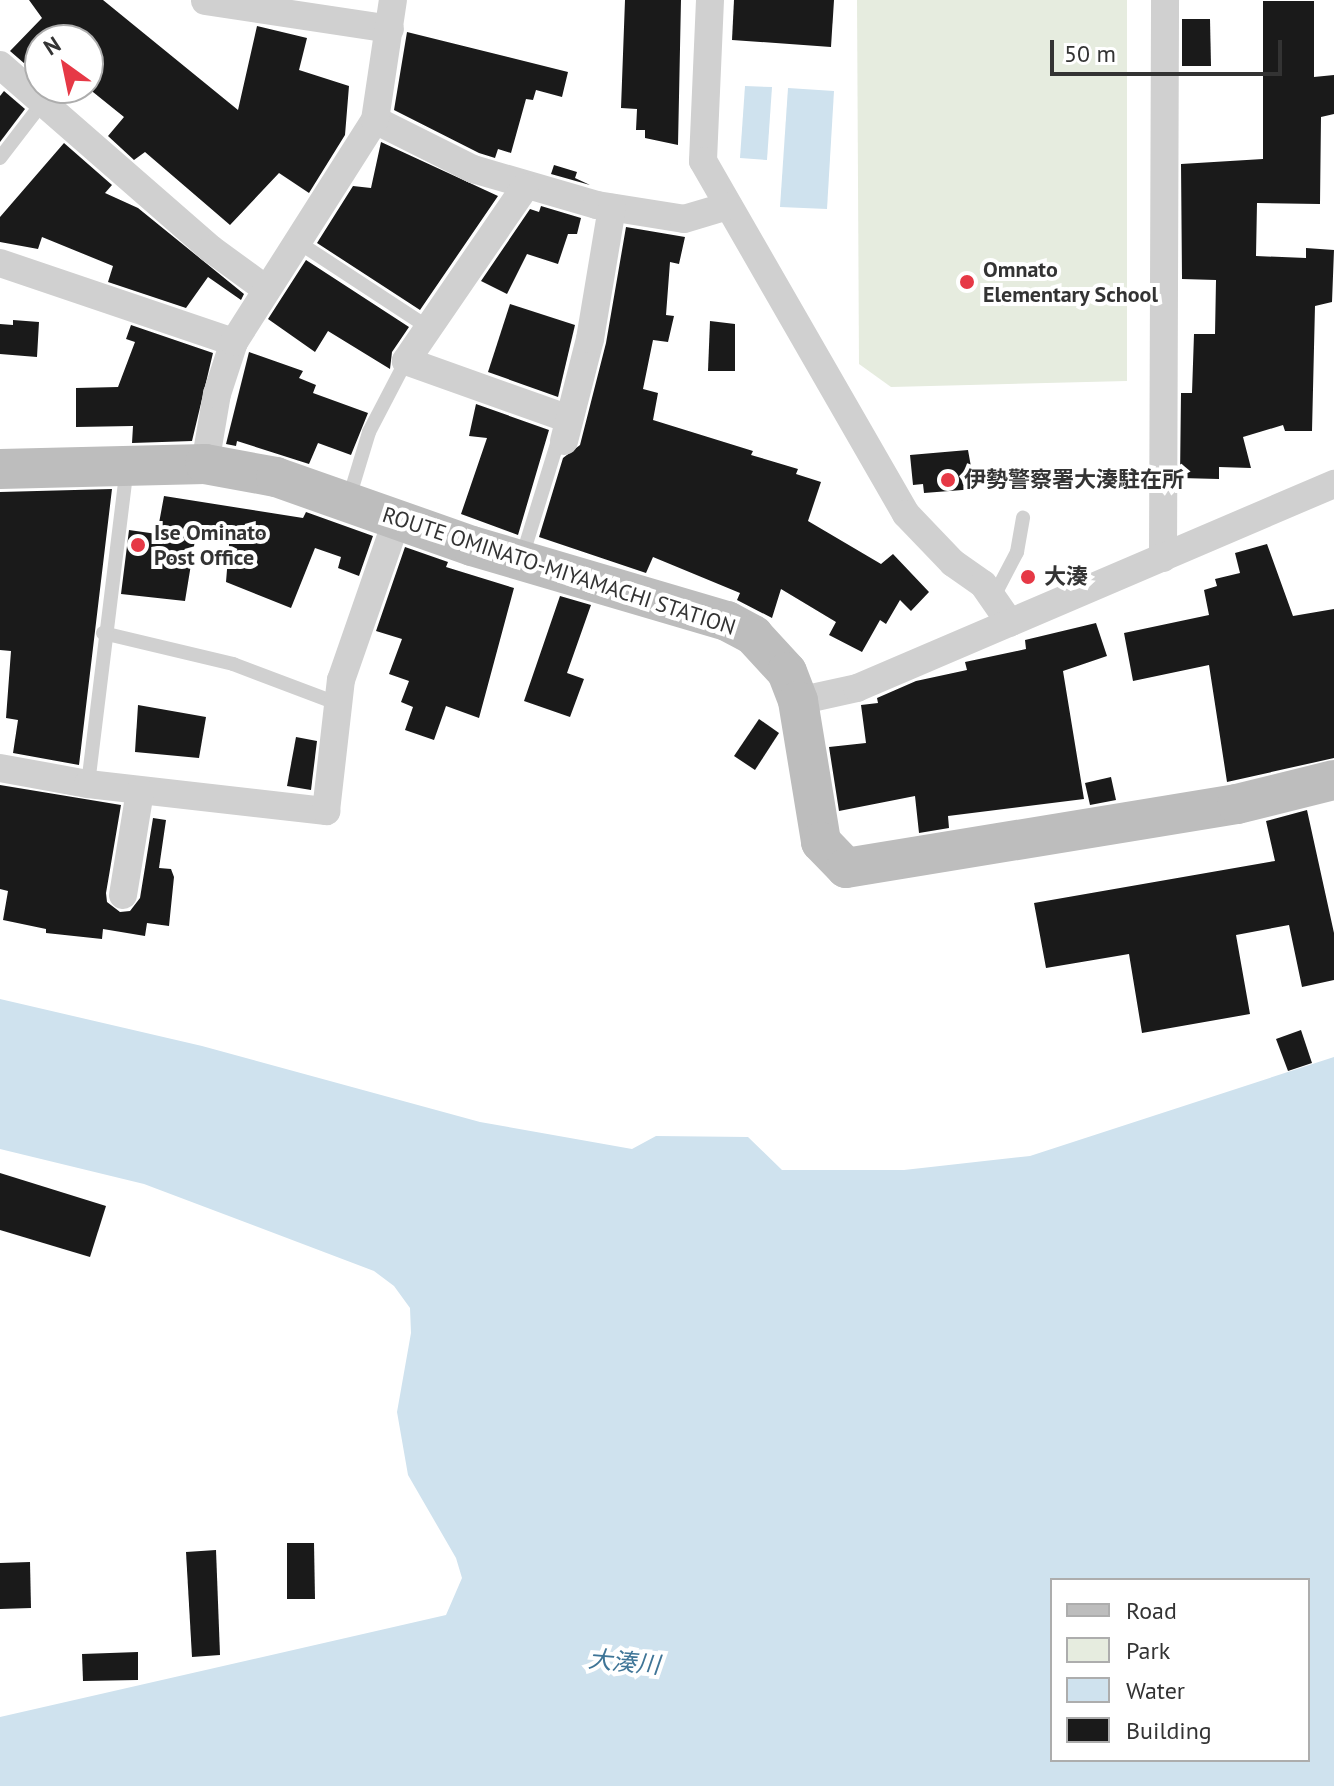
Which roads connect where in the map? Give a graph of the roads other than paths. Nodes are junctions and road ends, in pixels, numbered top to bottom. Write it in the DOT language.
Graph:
graph roads {
  1 [pos="205,0"];
  2 [pos="393,0"];
  3 [pos="710,0"];
  4 [pos="1165,0"];
  5 [pos="390,29"];
  6 [pos="0,65"];
  7 [pos="24,86"];
  8 [pos="41,104"];
  9 [pos="45,104"];
  10 [pos="375,120"];
  11 [pos="0,158"];
  12 [pos="525,187"];
  13 [pos="728,206"];
  14 [pos="612,208"];
  15 [pos="298,242"];
  16 [pos="0,263"];
  17 [pos="267,290"];
  18 [pos="429,328"];
  19 [pos="234,342"];
  20 [pos="406,361"];
  21 [pos="566,430"];
  22 [pos="128,464"];
  23 [pos="205,464"];
  24 [pos="0,469"];
  25 [pos="1334,484"];
  26 [pos="348,502"];
  27 [pos="1023,518"];
  28 [pos="397,519"];
  29 [pos="522,557"];
  30 [pos="1163,558"];
  31 [pos="993,598"];
  32 [pos="1010,623"];
  33 [pos="103,633"];
  34 [pos="798,701"];
  35 [pos="336,703"];
  36 [pos="0,768"];
  37 [pos="1334,780"];
  38 [pos="88,784"];
  39 [pos="140,791"];
  40 [pos="123,895"];
  1 -- 5 [label="street"];
  2 -- 5 [label="street"];
  3 -- 13 [label="street"];
  4 -- 30 [label="street"];
  5 -- 10 [label="street"];
  6 -- 7 [label="street"];
  8 -- 11 [label="lane"];
  9 -- 17 [label="street"];
  10 -- 12 [label="street"];
  10 -- 15 [label="street"];
  12 -- 14 [label="street"];
  12 -- 18 [label="street"];
  13 -- 14 [label="street"];
  13 -- 31 [label="street"];
  14 -- 21 [label="street"];
  15 -- 17 [label="street"];
  15 -- 18 [label="lane"];
  16 -- 19 [label="street"];
  17 -- 19 [label="street"];
  18 -- 20 [label="street"];
  19 -- 23 [label="street"];
  20 -- 21 [label="street"];
  20 -- 26 [label="lane"];
  21 -- 29 [label="lane"];
  22 -- 23 [label="main road, ROUTE OMINATO-MIYAMACHI STATION"];
  22 -- 24 [label="main road, ROUTE OMINATO-MIYAMACHI STATION"];
  22 -- 33 [label="lane"];
  23 -- 26 [label="main road, ROUTE OMINATO-MIYAMACHI STATION"];
  25 -- 30 [label="street"];
  26 -- 28 [label="main road, ROUTE OMINATO-MIYAMACHI STATION"];
  27 -- 31 [label="lane"];
  28 -- 29 [label="main road, ROUTE OMINATO-MIYAMACHI STATION"];
  28 -- 35 [label="street"];
  29 -- 34 [label="main road, ROUTE OMINATO-MIYAMACHI STATION"];
  30 -- 32 [label="street"];
  31 -- 32 [label="street"];
  32 -- 34 [label="street"];
  33 -- 35 [label="lane"];
  33 -- 38 [label="lane"];
  34 -- 37 [label="main road, ROUTE OMINATO-MIYAMACHI STATION"];
  35 -- 39 [label="street"];
  36 -- 38 [label="street"];
  38 -- 39 [label="street"];
  39 -- 40 [label="street"];
}
